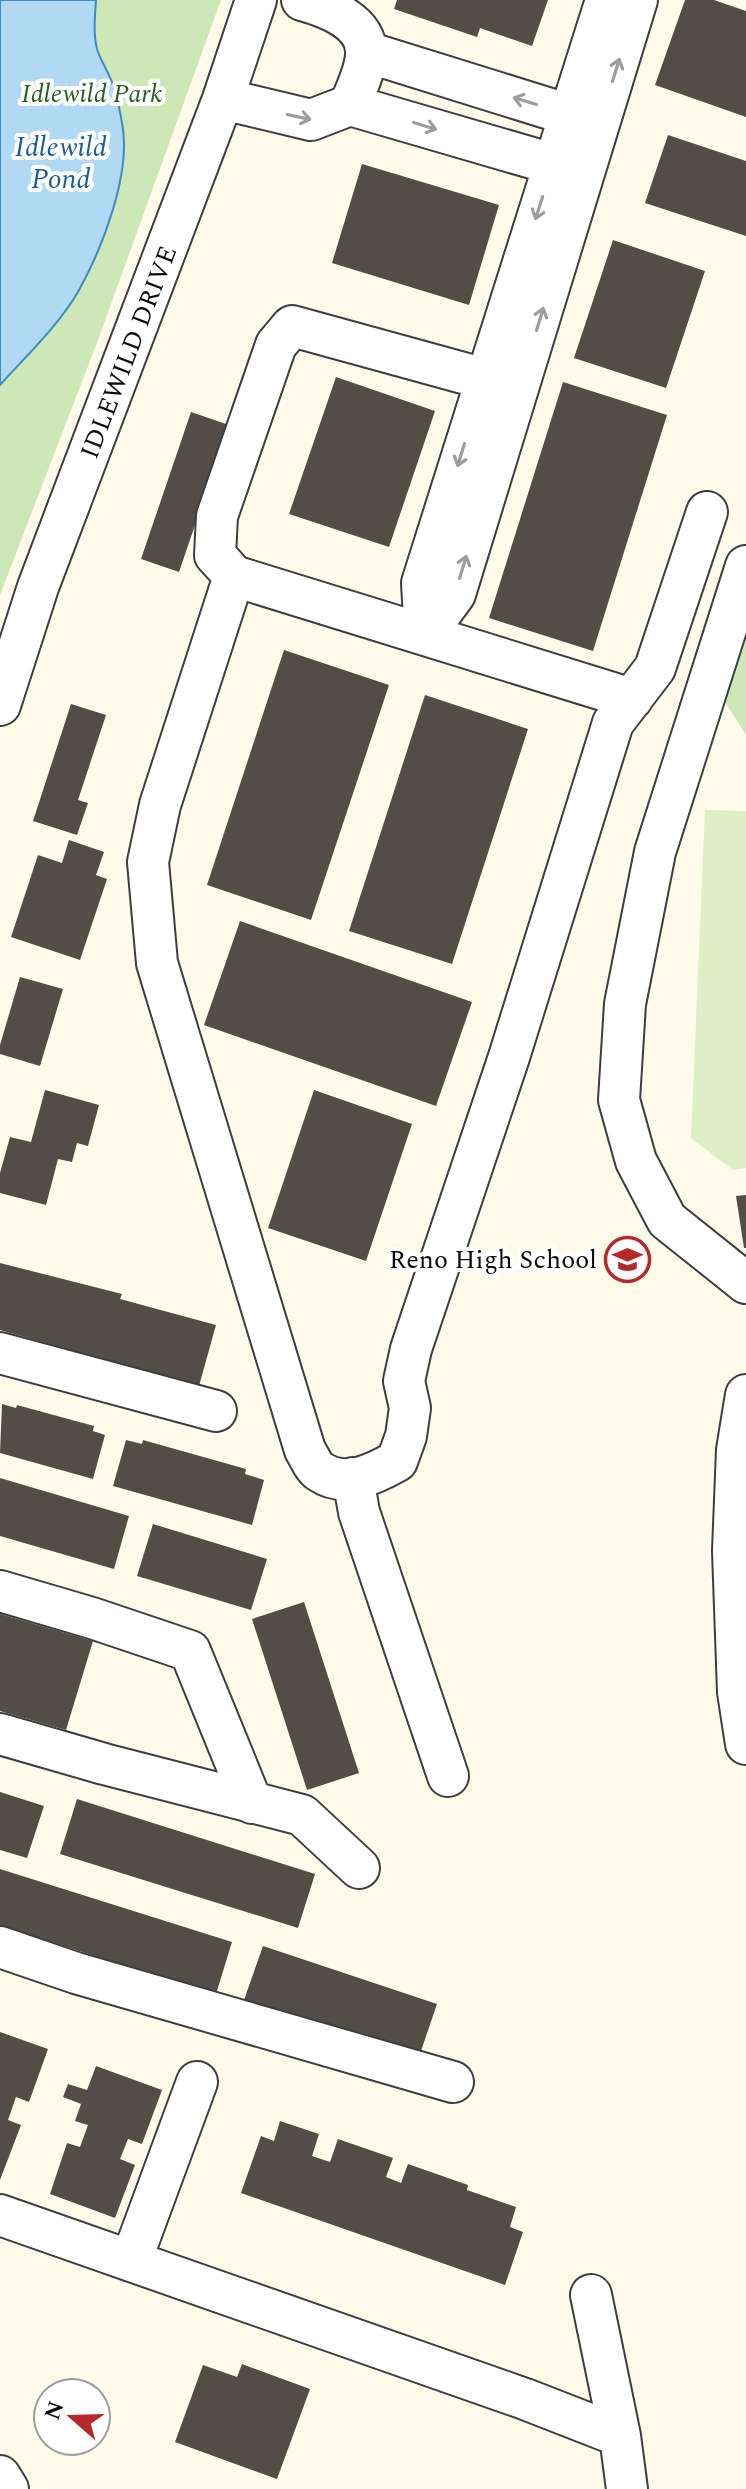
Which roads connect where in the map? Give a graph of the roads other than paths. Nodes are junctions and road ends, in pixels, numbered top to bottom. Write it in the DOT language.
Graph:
graph roads {
  1 [pos="256,0"];
  2 [pos="302,0"];
  3 [pos="606,0"];
  4 [pos="637,0"];
  5 [pos="367,52"];
  6 [pos="223,99"];
  7 [pos="350,105"];
  8 [pos="584,119"];
  9 [pos="569,169"];
  10 [pos="485,379"];
  11 [pos="707,512"];
  12 [pos="746,566"];
  13 [pos="234,576"];
  14 [pos="425,635"];
  15 [pos="632,699"];
  16 [pos="0,705"];
  17 [pos="746,1283"];
  18 [pos="0,1353"];
  19 [pos="746,1395"];
  20 [pos="216,1411"];
  21 [pos="353,1478"];
  22 [pos="0,1591"];
  23 [pos="0,1734"];
  24 [pos="746,1744"];
  25 [pos="448,1776"];
  26 [pos="252,1803"];
  27 [pos="359,1868"];
  28 [pos="0,1947"];
  29 [pos="197,2082"];
  30 [pos="453,2082"];
  31 [pos="0,2215"];
  32 [pos="131,2261"];
  33 [pos="591,2295"];
  34 [pos="620,2436"];
  35 [pos="0,2476"];
  36 [pos="8,2489"];
  37 [pos="627,2489"];
  1 -- 6 [label="street, IDLEWILD DRIVE"];
  2 -- 5 [label="street"];
  3 -- 8 [label="street"];
  8 -- 4 [label="street, one-way"];
  5 -- 7 [label="street"];
  8 -- 5 [label="street, one-way"];
  6 -- 7 [label="street, one-way"];
  6 -- 16 [label="street, IDLEWILD DRIVE"];
  7 -- 9 [label="street, one-way"];
  8 -- 9 [label="street"];
  9 -- 10 [label="street, one-way"];
  14 -- 9 [label="street, one-way"];
  10 -- 13 [label="street"];
  10 -- 14 [label="street, one-way"];
  11 -- 15 [label="street"];
  12 -- 17 [label="street"];
  13 -- 14 [label="street"];
  13 -- 21 [label="street"];
  14 -- 15 [label="street"];
  15 -- 21 [label="street"];
  18 -- 20 [label="street"];
  19 -- 24 [label="street"];
  21 -- 25 [label="street"];
  22 -- 26 [label="street"];
  23 -- 26 [label="street"];
  26 -- 27 [label="street"];
  28 -- 30 [label="street"];
  29 -- 32 [label="street"];
  31 -- 32 [label="street"];
  32 -- 34 [label="street"];
  33 -- 34 [label="street"];
  34 -- 37 [label="street"];
  35 -- 36 [label="street"];
}
